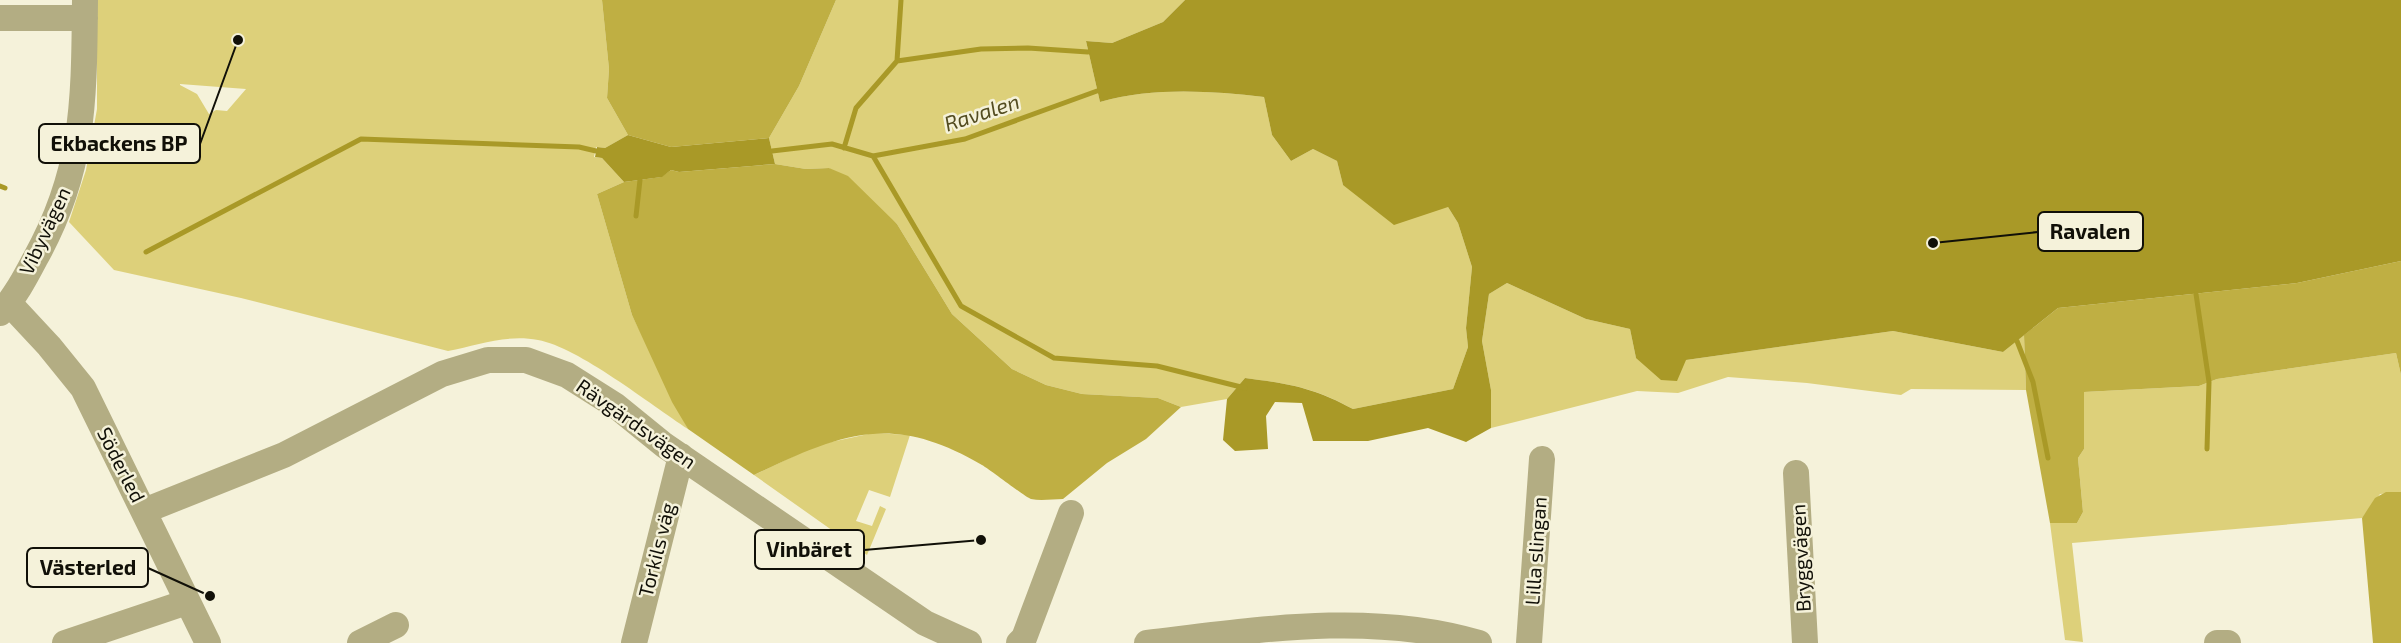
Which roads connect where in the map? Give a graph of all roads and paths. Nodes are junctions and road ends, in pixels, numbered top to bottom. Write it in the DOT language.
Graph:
graph roads {
  1 [pos="85,9"];
  2 [pos="0,18"];
  3 [pos="5,308"];
  4 [pos="681,456"];
  5 [pos="1542,459"];
  6 [pos="1796,473"];
  7 [pos="144,511"];
  8 [pos="1071,513"];
  9 [pos="187,602"];
  10 [pos="396,625"];
  11 [pos="1313,635"];
  12 [pos="1213,639"];
  13 [pos="64,643"];
  14 [pos="208,643"];
  15 [pos="360,643"];
  16 [pos="634,643"];
  17 [pos="969,643"];
  18 [pos="1019,643"];
  19 [pos="1147,643"];
  20 [pos="1479,643"];
  21 [pos="1529,643"];
  22 [pos="1805,643"];
  23 [pos="2217,643"];
  24 [pos="2226,643"];
  1 -- 2 [label="street"];
  1 -- 3 [label="street, Vibyvägen"];
  3 -- 7 [label="street, Söderled"];
  4 -- 7 [label="street, Rävgärdsvägen"];
  4 -- 16 [label="street, Torkils väg"];
  4 -- 17 [label="street, Rävgärdsvägen"];
  5 -- 21 [label="street, Lilla slingan"];
  6 -- 22 [label="street, Bryggvägen"];
  7 -- 9 [label="street, Söderled"];
  8 -- 18 [label="street"];
  9 -- 13 [label="street"];
  9 -- 14 [label="street, Söderled"];
  10 -- 15 [label="street"];
  11 -- 12 [label="street"];
  11 -- 20 [label="street"];
  12 -- 19 [label="street"];
  23 -- 24 [label="street"];
}
